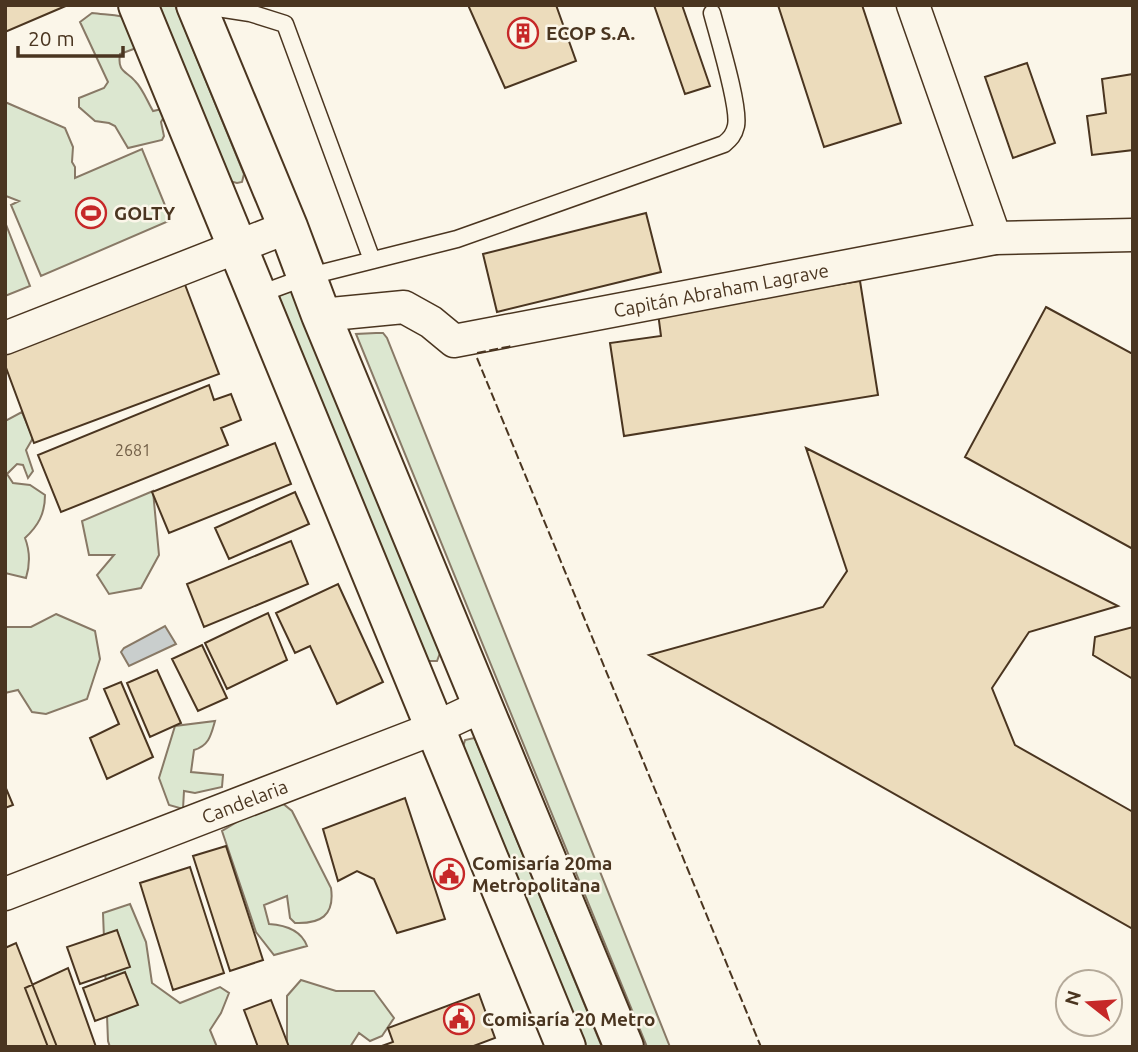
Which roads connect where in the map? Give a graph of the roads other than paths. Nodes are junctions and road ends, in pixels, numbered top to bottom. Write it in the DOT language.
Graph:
graph roads {
  1 [pos="138,5"];
  2 [pos="197,5"];
  3 [pos="913,5"];
  4 [pos="712,13"];
  5 [pos="288,227"];
  6 [pos="1133,235"];
  7 [pos="995,238"];
  8 [pos="238,248"];
  9 [pos="372,260"];
  10 [pos="306,277"];
  11 [pos="257,295"];
  12 [pos="321,315"];
  13 [pos="5,338"];
  14 [pos="484,705"];
  15 [pos="435,728"];
  16 [pos="5,894"];
  17 [pos="566,1047"];
  18 [pos="624,1047"];
  1 -- 8 [label="highway"];
  2 -- 5 [label="highway"];
  2 -- 9 [label="lane"];
  3 -- 7 [label="street"];
  4 -- 9 [label="lane"];
  5 -- 8 [label="street"];
  5 -- 10 [label="highway"];
  6 -- 7 [label="street, Capitán Abraham Lagrave"];
  7 -- 12 [label="street, Capitán Abraham Lagrave"];
  8 -- 11 [label="highway"];
  8 -- 13 [label="street"];
  9 -- 10 [label="lane"];
  10 -- 11 [label="lane"];
  10 -- 12 [label="highway"];
  11 -- 15 [label="highway"];
  12 -- 14 [label="highway"];
  14 -- 15 [label="street, Candelaria"];
  14 -- 18 [label="highway"];
  15 -- 16 [label="street, Candelaria"];
  15 -- 17 [label="highway"];
}
